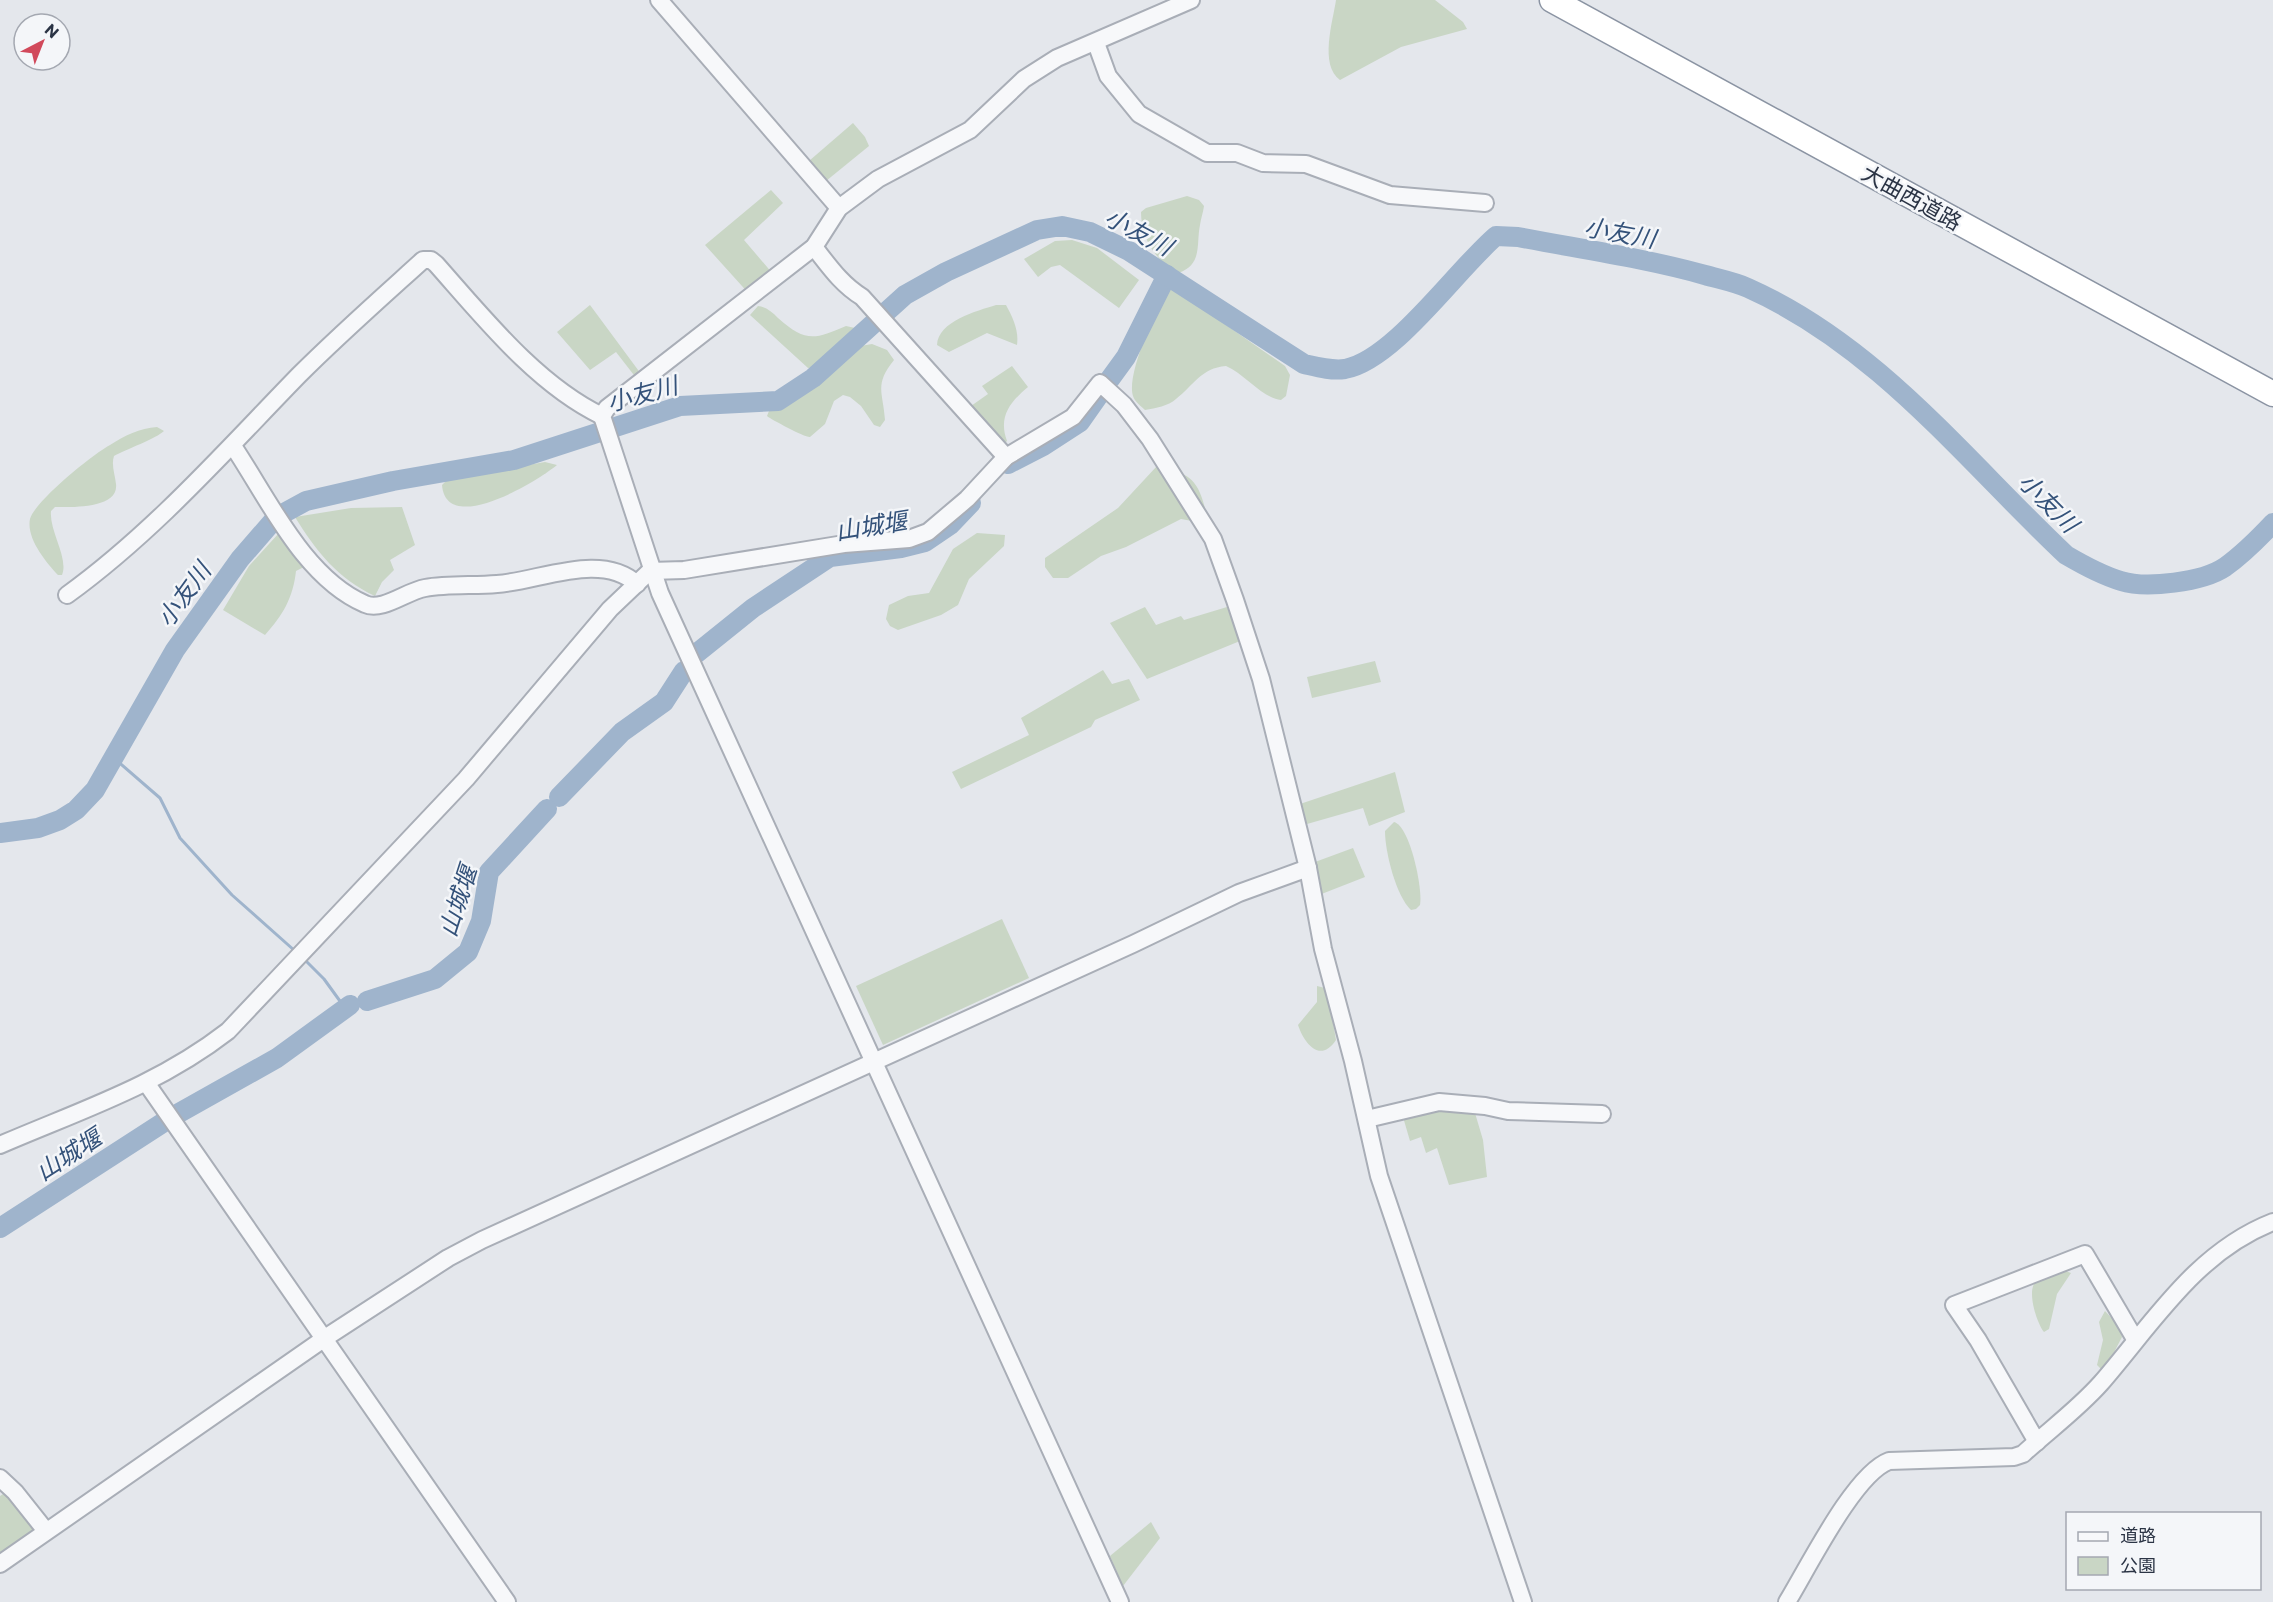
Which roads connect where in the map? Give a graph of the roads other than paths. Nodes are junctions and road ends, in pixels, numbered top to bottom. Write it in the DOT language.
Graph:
graph roads {
  1 [pos="659,0"];
  2 [pos="1191,0"];
  3 [pos="1552,0"];
  4 [pos="1096,43"];
  5 [pos="1485,203"];
  6 [pos="839,208"];
  7 [pos="814,247"];
  8 [pos="2273,394"];
  9 [pos="602,416"];
  10 [pos="233,446"];
  11 [pos="1006,457"];
  12 [pos="650,571"];
  13 [pos="637,584"];
  14 [pos="67,595"];
  15 [pos="1308,867"];
  16 [pos="873,1063"];
  17 [pos="147,1084"];
  18 [pos="1602,1114"];
  19 [pos="1367,1119"];
  20 [pos="0,1145"];
  21 [pos="2273,1222"];
  22 [pos="325,1338"];
  23 [pos="2135,1339"];
  24 [pos="2037,1442"];
  25 [pos="0,1478"];
  26 [pos="46,1531"];
  27 [pos="0,1564"];
  28 [pos="507,1602"];
  29 [pos="1120,1602"];
  30 [pos="1522,1602"];
  31 [pos="1787,1602"];
  1 -- 6 [label="street"];
  2 -- 4 [label="street"];
  3 -- 8 [label="highway, 大曲西道路"];
  4 -- 5 [label="street"];
  4 -- 6 [label="street"];
  6 -- 7 [label="street"];
  7 -- 9 [label="street"];
  7 -- 11 [label="street"];
  9 -- 10 [label="street"];
  9 -- 12 [label="street"];
  10 -- 13 [label="street"];
  10 -- 14 [label="street"];
  11 -- 12 [label="street"];
  11 -- 15 [label="street"];
  12 -- 13 [label="street"];
  12 -- 16 [label="street"];
  13 -- 17 [label="street"];
  15 -- 16 [label="street"];
  15 -- 19 [label="street"];
  16 -- 22 [label="street"];
  16 -- 29 [label="street"];
  17 -- 20 [label="street"];
  17 -- 22 [label="street"];
  18 -- 19 [label="street"];
  19 -- 30 [label="street"];
  21 -- 23 [label="street"];
  22 -- 26 [label="street"];
  22 -- 28 [label="street"];
  23 -- 24 [label="street"];
  23 -- 24 [label="street"];
  24 -- 31 [label="street"];
  25 -- 26 [label="street"];
  26 -- 27 [label="street"];
}
